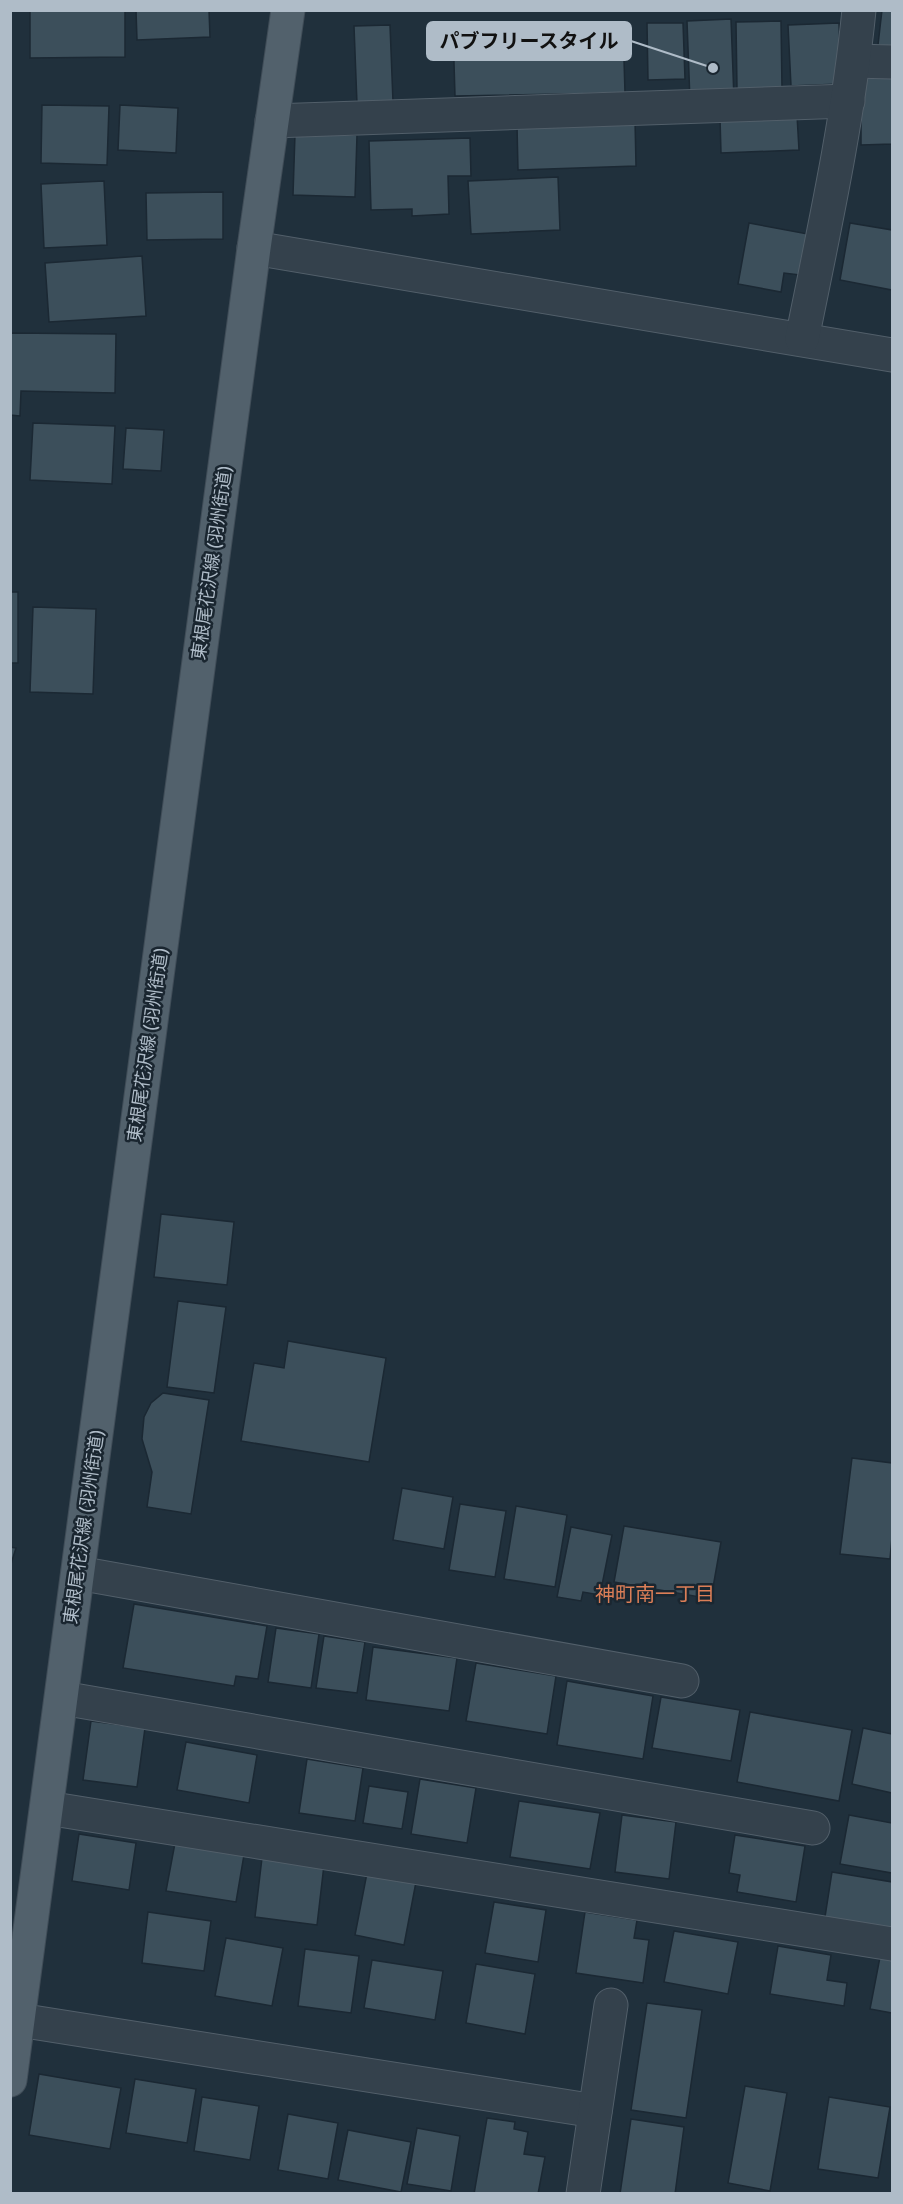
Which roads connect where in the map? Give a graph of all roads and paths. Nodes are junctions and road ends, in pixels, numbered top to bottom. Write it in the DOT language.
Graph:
graph roads {
  1 [pos="288,10"];
  2 [pos="859,10"];
  3 [pos="854,61"];
  4 [pos="892,62"];
  5 [pos="848,101"];
  6 [pos="272,121"];
  7 [pos="254,248"];
  8 [pos="802,339"];
  9 [pos="892,355"];
  10 [pos="78,1573"];
  11 [pos="682,1681"];
  12 [pos="62,1698"];
  13 [pos="47,1808"];
  14 [pos="813,1828"];
  15 [pos="892,1944"];
  16 [pos="611,2005"];
  17 [pos="19,2020"];
  18 [pos="10,2080"];
  19 [pos="595,2111"];
  20 [pos="583,2193"];
  1 -- 6 [label="main road, 東根尾花沢線 (羽州街道)"];
  2 -- 3 [label="lane"];
  3 -- 4 [label="lane"];
  3 -- 5 [label="lane"];
  5 -- 6 [label="lane"];
  5 -- 8 [label="lane"];
  6 -- 7 [label="main road, 東根尾花沢線 (羽州街道)"];
  7 -- 8 [label="lane"];
  7 -- 10 [label="main road, 東根尾花沢線 (羽州街道)"];
  8 -- 9 [label="lane"];
  10 -- 11 [label="lane"];
  10 -- 12 [label="main road, 東根尾花沢線 (羽州街道)"];
  12 -- 13 [label="main road, 東根尾花沢線 (羽州街道)"];
  12 -- 14 [label="lane"];
  13 -- 15 [label="lane"];
  13 -- 17 [label="main road, 東根尾花沢線 (羽州街道)"];
  16 -- 19 [label="lane"];
  17 -- 18 [label="main road, 東根尾花沢線 (羽州街道)"];
  17 -- 19 [label="lane"];
  19 -- 20 [label="lane"];
}
